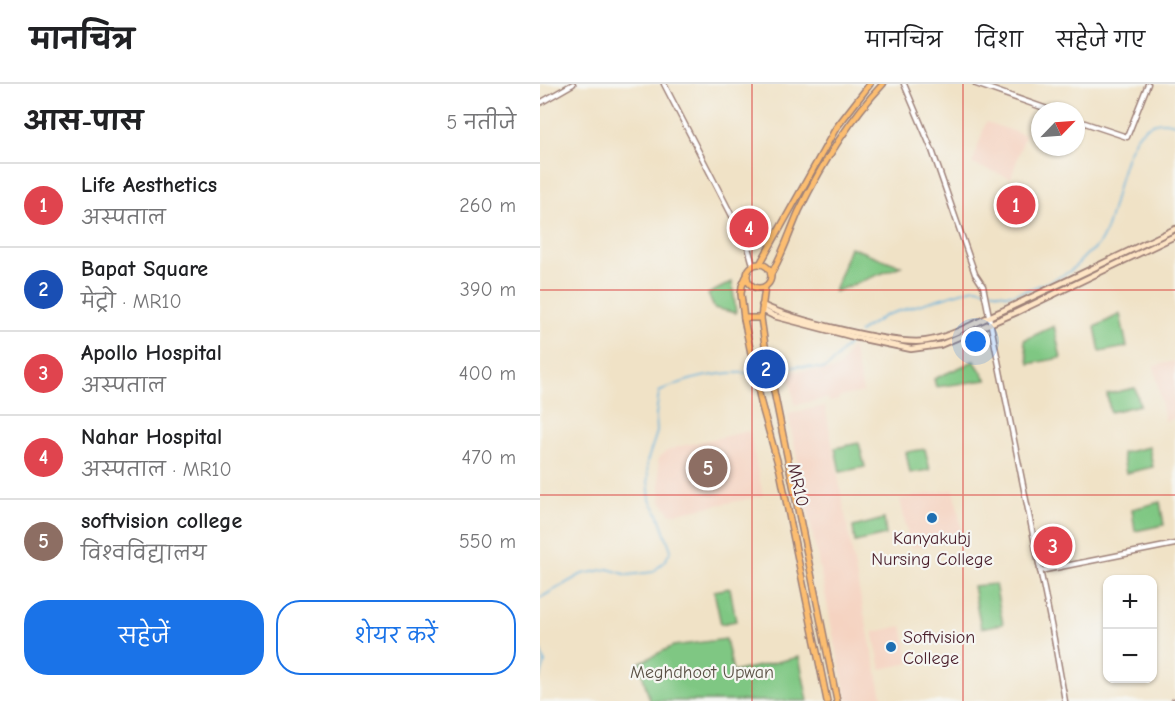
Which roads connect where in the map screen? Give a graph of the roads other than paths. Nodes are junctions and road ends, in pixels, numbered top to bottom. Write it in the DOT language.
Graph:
graph roads {
  1 [pos="573,84"];
  2 [pos="664,84"];
  3 [pos="870,84"];
  4 [pos="883,84"];
  5 [pos="904,84"];
  6 [pos="975,84"];
  7 [pos="1148,84"];
  8 [pos="540,103"];
  9 [pos="1031,103"];
  10 [pos="1085,123"];
  11 [pos="1175,229"];
  12 [pos="1175,236"];
  13 [pos="760,264"];
  14 [pos="753,265"];
  15 [pos="771,274"];
  16 [pos="746,277"];
  17 [pos="765,287"];
  18 [pos="762,307"];
  19 [pos="988,317"];
  20 [pos="744,318"];
  21 [pos="761,318"];
  22 [pos="990,323"];
  23 [pos="861,336"];
  24 [pos="1175,543"];
  25 [pos="1040,571"];
  26 [pos="827,701"];
  27 [pos="837,701"];
  28 [pos="1065,701"];
  1 -- 8 [label="street"];
  2 -- 14 [label="street"];
  3 -- 13 [label="main road"];
  4 -- 15 [label="main road"];
  5 -- 19 [label="street"];
  6 -- 9 [label="street"];
  7 -- 10 [label="street"];
  11 -- 19 [label="main road"];
  12 -- 22 [label="main road"];
  13 -- 14 [label="main road"];
  13 -- 15 [label="main road"];
  14 -- 16 [label="main road"];
  15 -- 17 [label="main road"];
  16 -- 17 [label="main road"];
  16 -- 20 [label="main road, MR10"];
  17 -- 18 [label="main road, MR10"];
  18 -- 21 [label="main road, MR10"];
  18 -- 23 [label="main road"];
  19 -- 22 [label="street"];
  19 -- 23 [label="main road"];
  20 -- 21 [label="main road"];
  20 -- 26 [label="main road, MR10"];
  21 -- 27 [label="main road, MR10"];
  22 -- 23 [label="main road"];
  22 -- 25 [label="street"];
  24 -- 25 [label="street"];
  25 -- 28 [label="street"];
}
